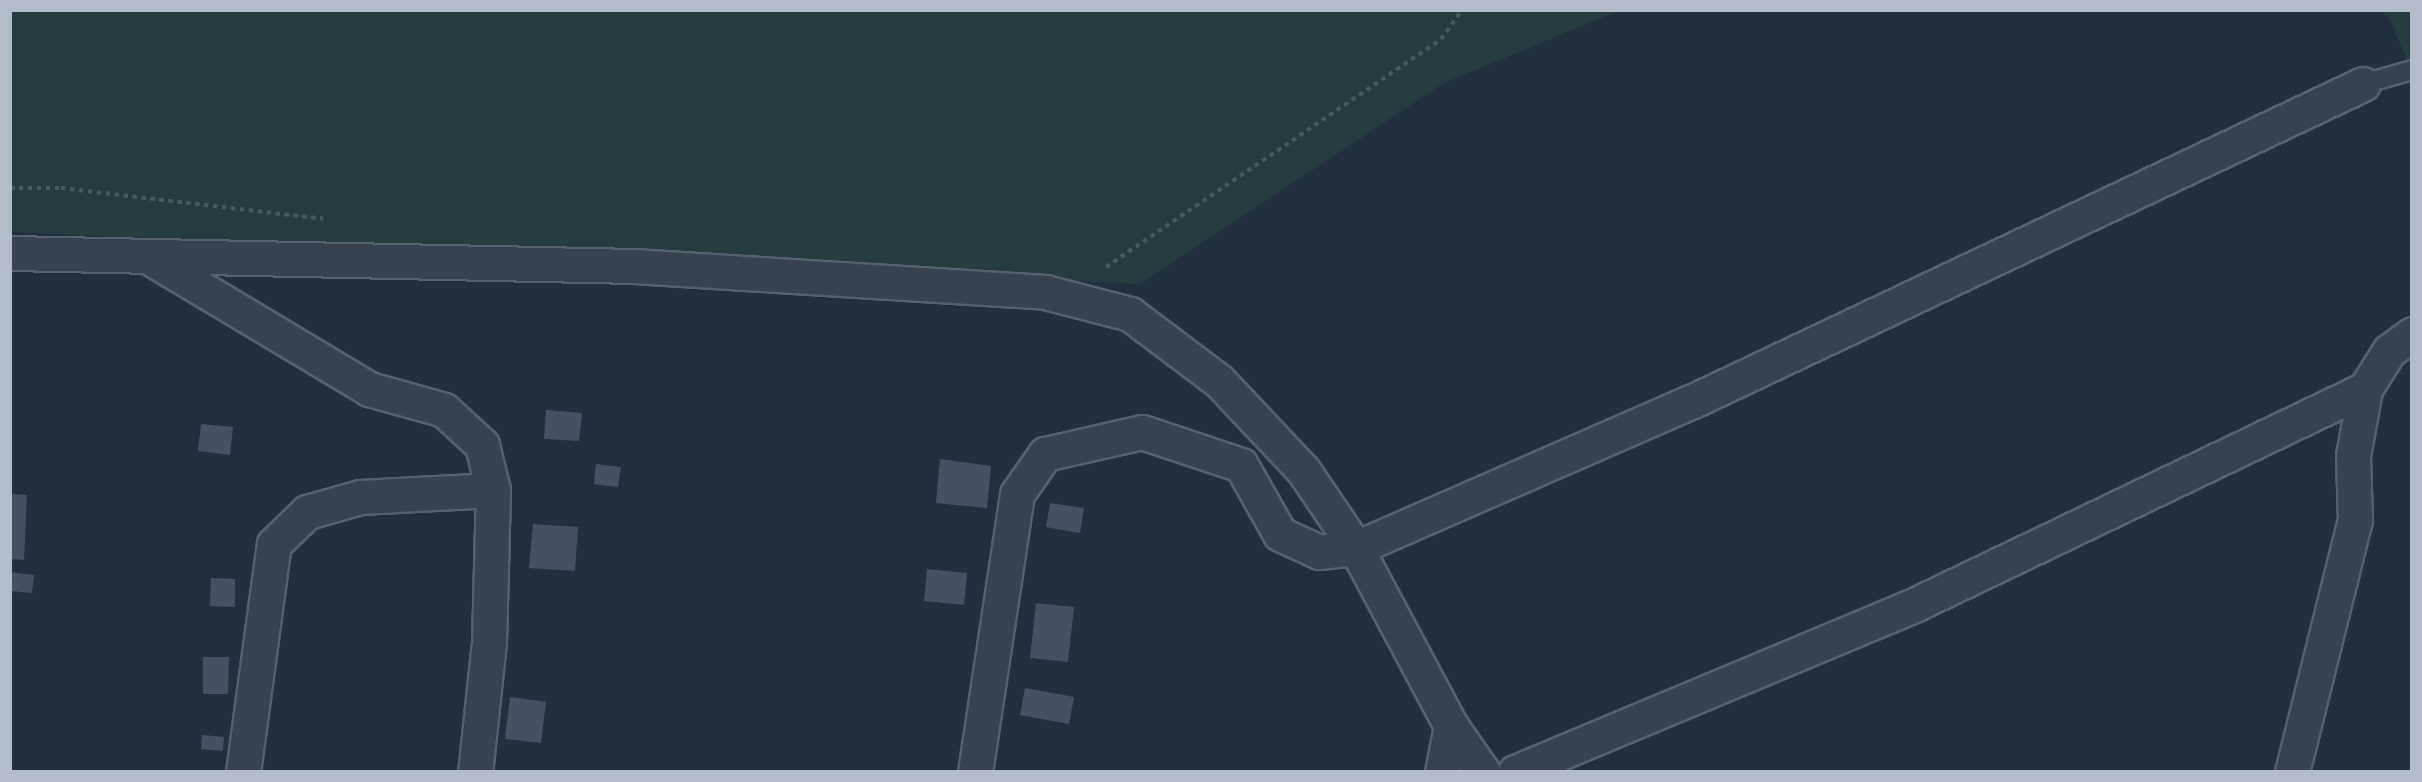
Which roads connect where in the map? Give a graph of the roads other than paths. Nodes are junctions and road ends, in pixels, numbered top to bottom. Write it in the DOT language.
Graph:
graph roads {
  1 [pos="2412,70"];
  2 [pos="2363,84"];
  3 [pos="10,253"];
  4 [pos="151,258"];
  5 [pos="2412,334"];
  6 [pos="2365,389"];
  7 [pos="493,490"];
  8 [pos="1356,548"];
  9 [pos="1451,726"];
  10 [pos="243,771"];
  11 [pos="475,771"];
  12 [pos="975,771"];
  13 [pos="1442,771"];
  14 [pos="1483,771"];
  15 [pos="1515,771"];
  16 [pos="2292,771"];
  1 -- 2 [label="lane"];
  2 -- 8 [label="street"];
  3 -- 4 [label="street"];
  4 -- 7 [label="street"];
  4 -- 8 [label="street"];
  5 -- 6 [label="street"];
  6 -- 15 [label="street"];
  6 -- 16 [label="street"];
  7 -- 10 [label="street"];
  7 -- 11 [label="street"];
  8 -- 9 [label="street"];
  8 -- 12 [label="street"];
  9 -- 13 [label="street"];
  9 -- 14 [label="street"];
}
